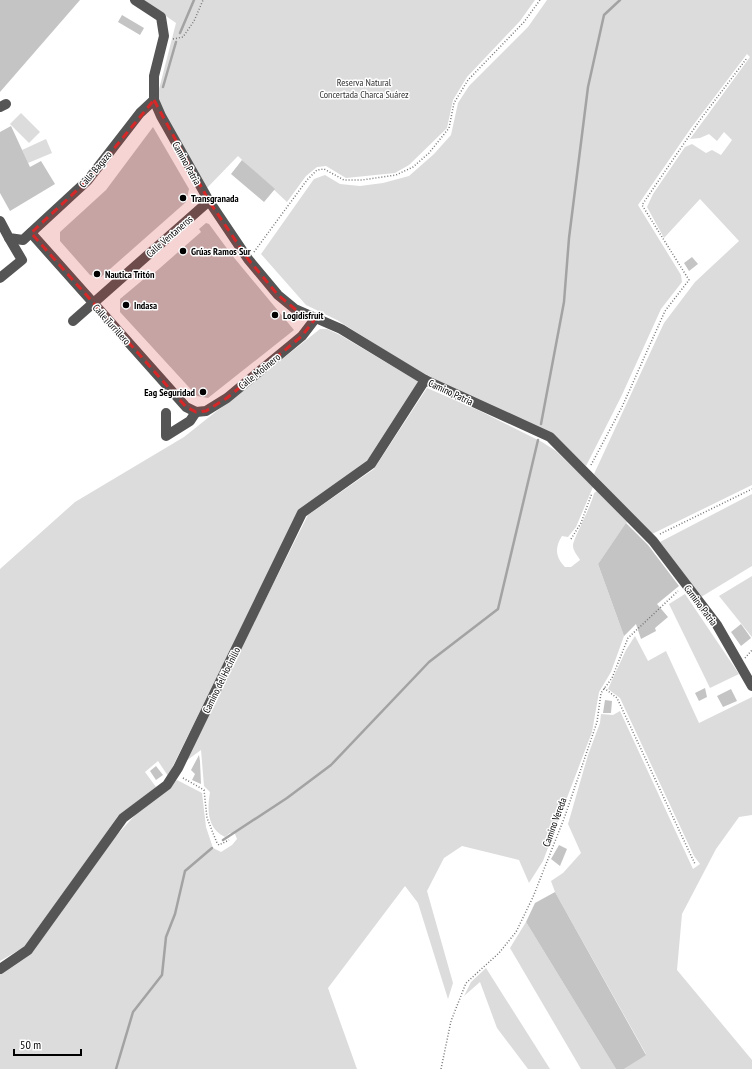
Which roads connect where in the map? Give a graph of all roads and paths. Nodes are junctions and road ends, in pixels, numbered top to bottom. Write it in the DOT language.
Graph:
graph roads {
  1 [pos="135,0"];
  2 [pos="203,0"];
  3 [pos="540,0"];
  4 [pos="164,36"];
  5 [pos="747,58"];
  6 [pos="154,100"];
  7 [pos="209,201"];
  8 [pos="0,222"];
  9 [pos="31,233"];
  10 [pos="9,238"];
  11 [pos="248,259"];
  12 [pos="0,278"];
  13 [pos="93,303"];
  14 [pos="315,319"];
  15 [pos="73,321"];
  16 [pos="425,380"];
  17 [pos="196,412"];
  18 [pos="166,413"];
  19 [pos="587,474"];
  20 [pos="598,486"];
  21 [pos="752,489"];
  22 [pos="651,539"];
  23 [pos="571,540"];
  24 [pos="686,584"];
  25 [pos="752,686"];
  26 [pos="604,688"];
  27 [pos="175,774"];
  28 [pos="229,840"];
  29 [pos="695,864"];
  30 [pos="0,969"];
  31 [pos="441,1069"];
  1 -- 4 [label="street"];
  2 -- 4 [label="path"];
  3 -- 11 [label="path"];
  4 -- 6 [label="street"];
  5 -- 19 [label="path"];
  6 -- 7 [label="street, Camino Patria"];
  6 -- 9 [label="street, Calle Bagazo"];
  7 -- 11 [label="street, Camino Patria"];
  7 -- 13 [label="street, Calle Ventaneros"];
  8 -- 10 [label="street"];
  9 -- 10 [label="street"];
  9 -- 13 [label="street, Calle Turrillero"];
  10 -- 12 [label="street"];
  11 -- 14 [label="street, Camino Patria"];
  13 -- 15 [label="street, Calle Ventaneros"];
  13 -- 17 [label="street, Calle Turrillero"];
  14 -- 16 [label="street, Camino Patria"];
  14 -- 17 [label="street, Calle Molinero"];
  16 -- 19 [label="street, Camino Patria"];
  16 -- 27 [label="street, Camino del Hocinillo"];
  17 -- 18 [label="street"];
  19 -- 20 [label="street, Camino Patria"];
  20 -- 22 [label="street, Camino Patria"];
  20 -- 23 [label="path"];
  21 -- 22 [label="path"];
  22 -- 24 [label="street, Camino Patria"];
  24 -- 25 [label="street, Camino Patria"];
  24 -- 26 [label="path, Camino Vereda"];
  26 -- 29 [label="path"];
  26 -- 31 [label="path, Camino Vereda"];
  27 -- 28 [label="path"];
  27 -- 30 [label="street, Camino del Hocinillo"];
}
